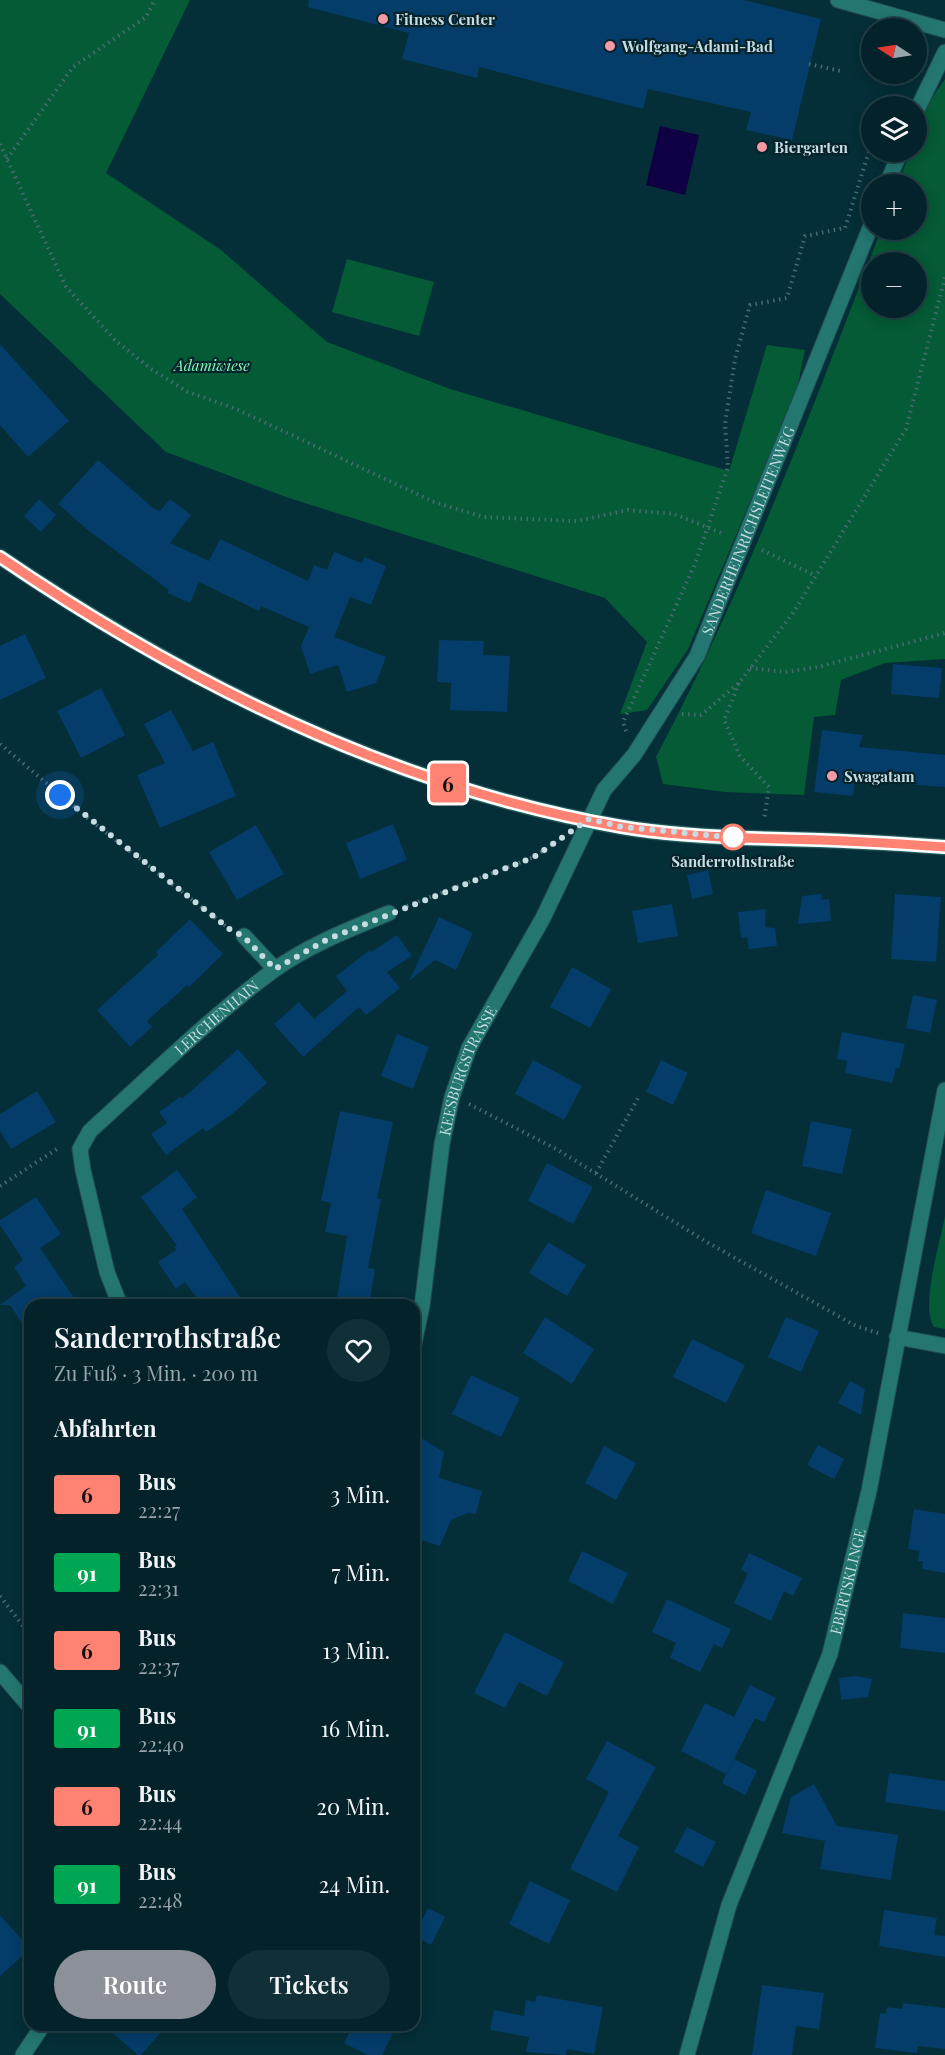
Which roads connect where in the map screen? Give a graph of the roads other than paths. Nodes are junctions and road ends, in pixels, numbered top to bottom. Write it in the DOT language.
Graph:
graph roads {
  1 [pos="838,0"];
  2 [pos="945,30"];
  3 [pos="945,52"];
  4 [pos="924,96"];
  5 [pos="865,240"];
  6 [pos="0,557"];
  7 [pos="589,819"];
  8 [pos="945,847"];
  9 [pos="389,912"];
  10 [pos="243,936"];
  11 [pos="275,969"];
  12 [pos="945,1090"];
  13 [pos="118,1299"];
  14 [pos="420,1319"];
  15 [pos="897,1337"];
  16 [pos="945,1346"];
  17 [pos="0,1672"];
  18 [pos="24,1700"];
  19 [pos="39,2031"];
  20 [pos="22,2055"];
  21 [pos="687,2055"];
  1 -- 2 [label="street"];
  3 -- 4 [label="street"];
  5 -- 7 [label="street, SANDERHEINRICHSLEITENWEG"];
  6 -- 7 [label="street"];
  7 -- 8 [label="street"];
  7 -- 14 [label="street, KEESBURGSTRASSE"];
  9 -- 11 [label="street, LERCHENHAIN"];
  10 -- 11 [label="street"];
  11 -- 13 [label="street, LERCHENHAIN"];
  12 -- 15 [label="street, EBERTSKLINGE"];
  15 -- 16 [label="street"];
  15 -- 21 [label="street, EBERTSKLINGE"];
  17 -- 18 [label="street"];
  19 -- 20 [label="street"];
}
